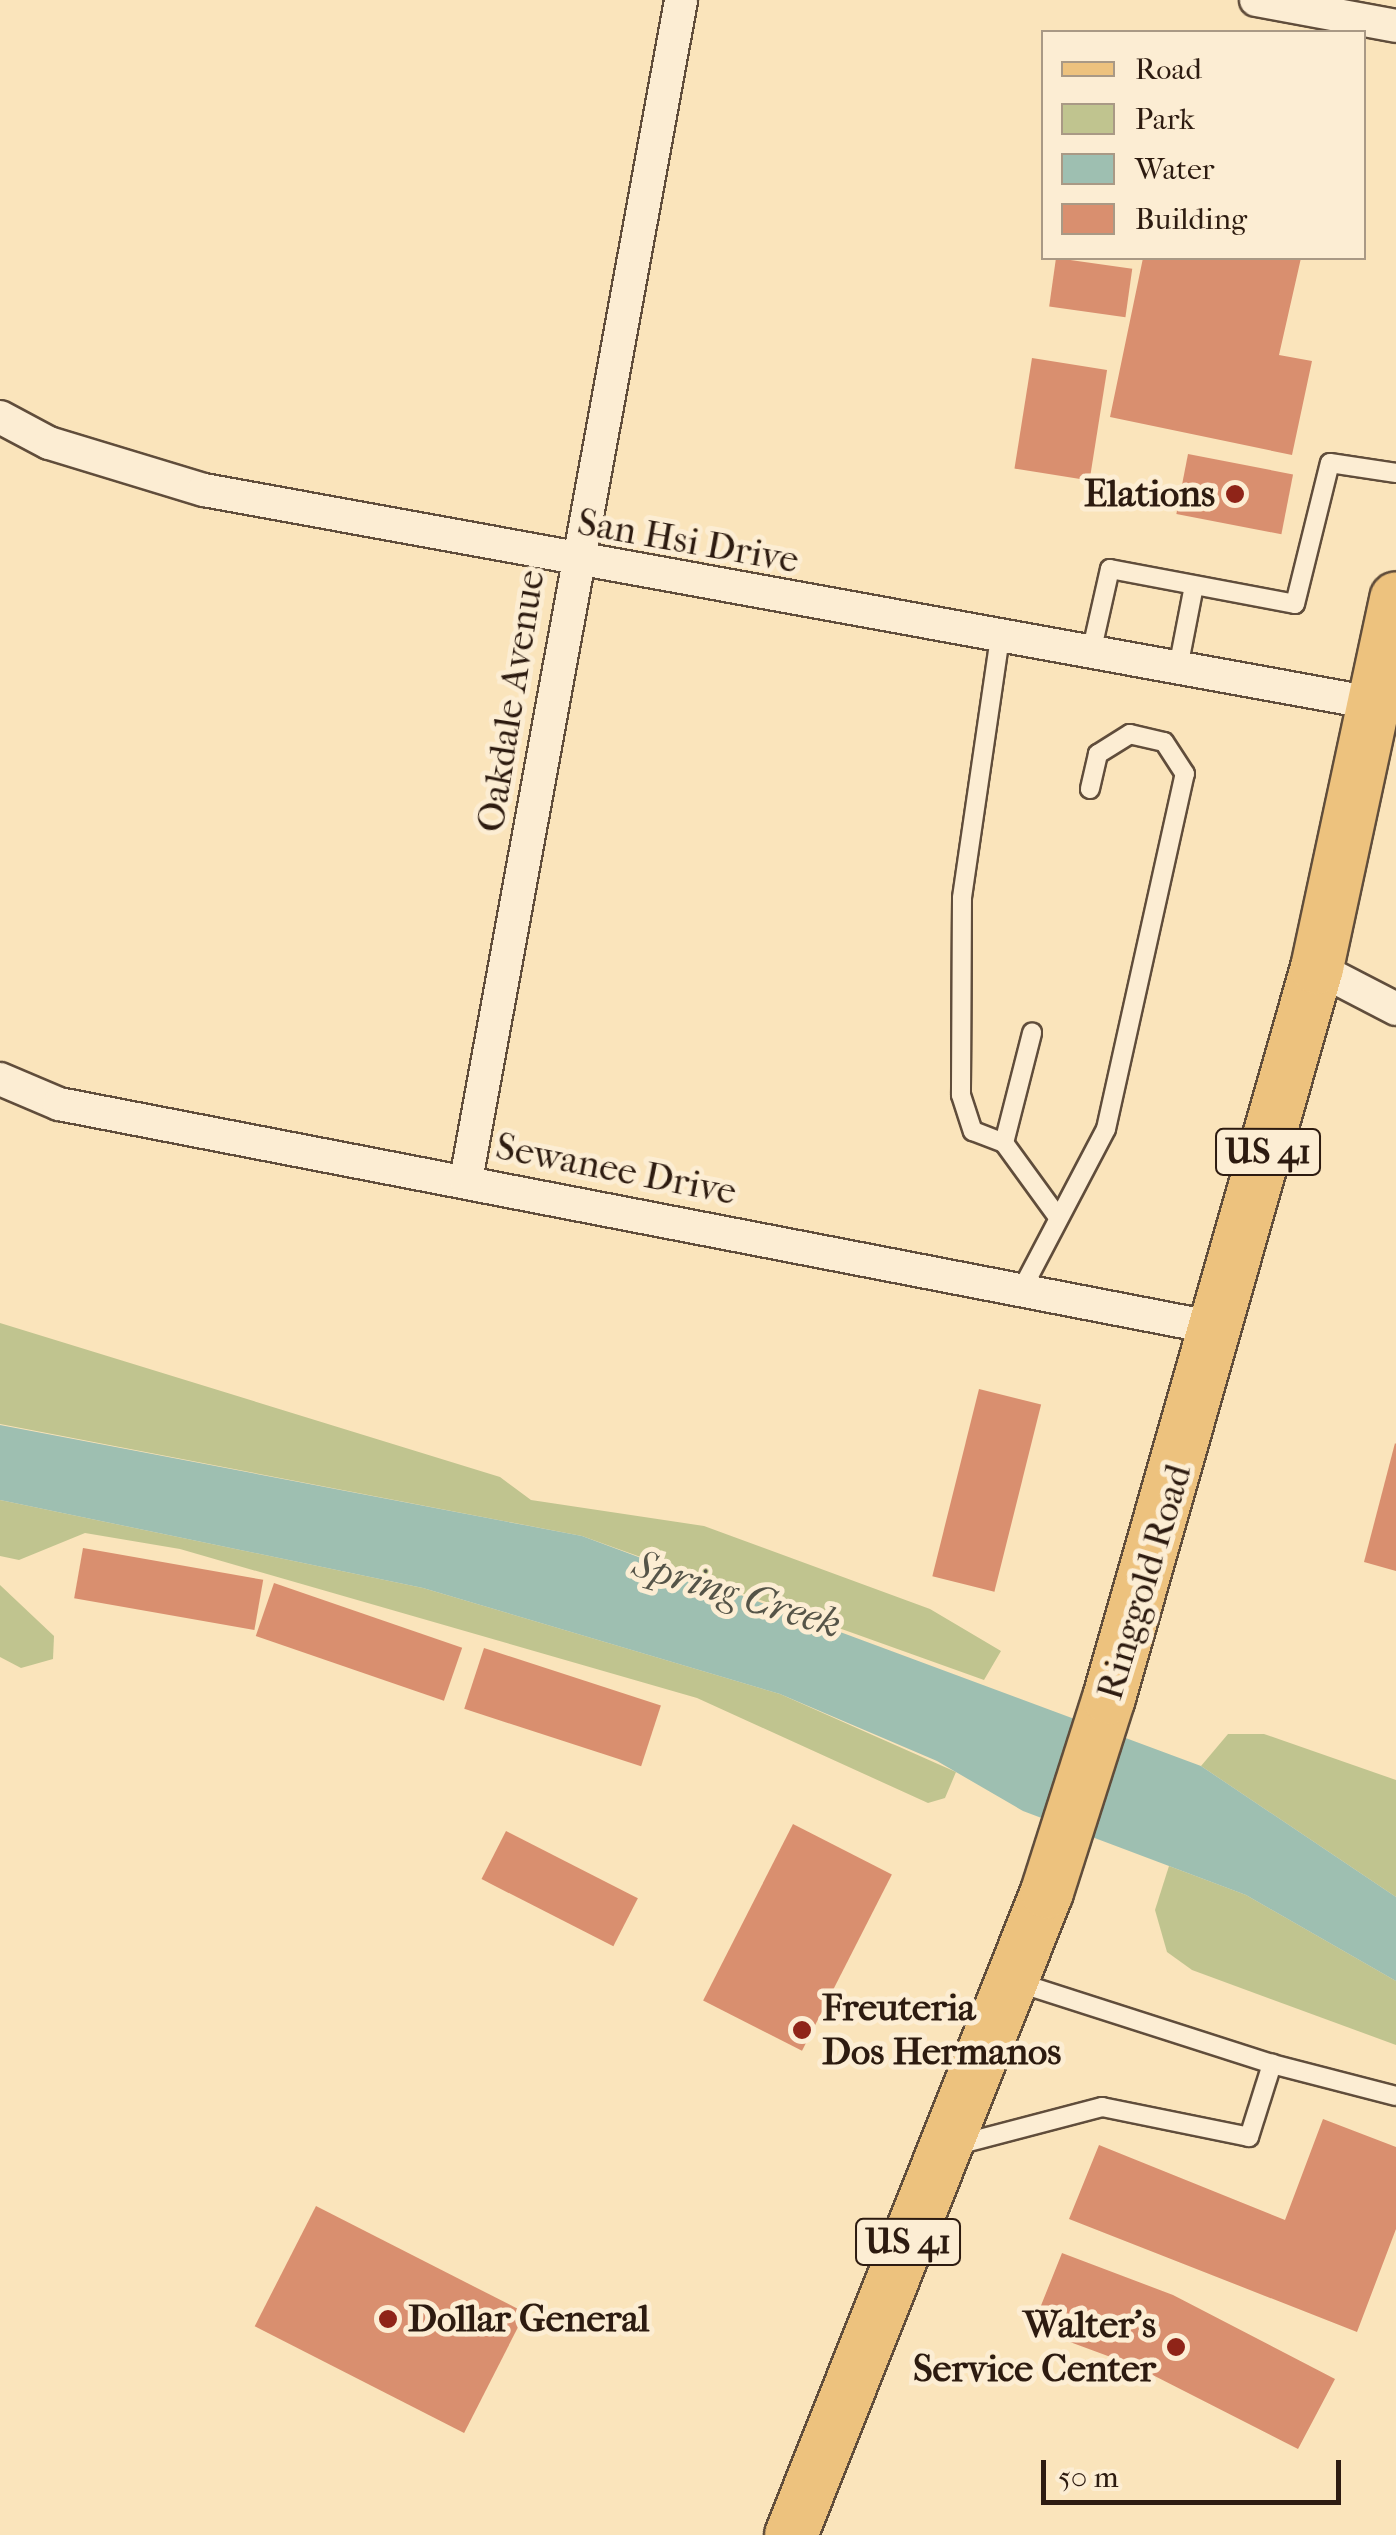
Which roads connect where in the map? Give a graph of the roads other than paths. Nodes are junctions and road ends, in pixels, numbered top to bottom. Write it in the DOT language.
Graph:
graph roads {
  1 [pos="681,0"];
  2 [pos="1256,0"];
  3 [pos="1396,26"];
  4 [pos="0,416"];
  5 [pos="1396,473"];
  6 [pos="574,561"];
  7 [pos="1194,586"];
  8 [pos="1396,598"];
  9 [pos="1000,637"];
  10 [pos="1092,653"];
  11 [pos="1178,668"];
  12 [pos="1373,703"];
  13 [pos="1090,790"];
  14 [pos="1317,968"];
  15 [pos="1396,1009"];
  16 [pos="1032,1033"];
  17 [pos="0,1079"];
  18 [pos="1004,1143"];
  19 [pos="466,1180"];
  20 [pos="1057,1216"];
  21 [pos="1022,1289"];
  22 [pos="1220,1329"];
  23 [pos="1012,1980"];
  24 [pos="1272,2064"];
  25 [pos="1396,2096"];
  26 [pos="946,2148"];
  27 [pos="791,2535"];
  1 -- 6 [label="street, Oakdale Avenue"];
  2 -- 3 [label="street"];
  4 -- 6 [label="street, San Hsi Drive"];
  5 -- 7 [label="lane"];
  6 -- 9 [label="street, San Hsi Drive"];
  6 -- 19 [label="street, Oakdale Avenue"];
  7 -- 10 [label="lane"];
  7 -- 11 [label="lane"];
  8 -- 12 [label="main road, Ringgold Road / US 41"];
  9 -- 10 [label="street, San Hsi Drive"];
  9 -- 18 [label="lane"];
  10 -- 11 [label="street, San Hsi Drive"];
  11 -- 12 [label="street, San Hsi Drive"];
  12 -- 14 [label="main road, Ringgold Road / US 41"];
  13 -- 20 [label="lane"];
  14 -- 15 [label="street"];
  14 -- 22 [label="main road, Ringgold Road / US 41"];
  16 -- 18 [label="lane"];
  17 -- 19 [label="street, Sewanee Drive"];
  18 -- 20 [label="lane"];
  19 -- 21 [label="street, Sewanee Drive"];
  20 -- 21 [label="lane"];
  21 -- 22 [label="street, Sewanee Drive"];
  22 -- 23 [label="main road, Ringgold Road / US 41"];
  23 -- 24 [label="lane"];
  23 -- 26 [label="main road, Ringgold Road / US 41"];
  24 -- 25 [label="lane"];
  24 -- 26 [label="lane"];
  26 -- 27 [label="main road, Ringgold Road / US 41"];
}
